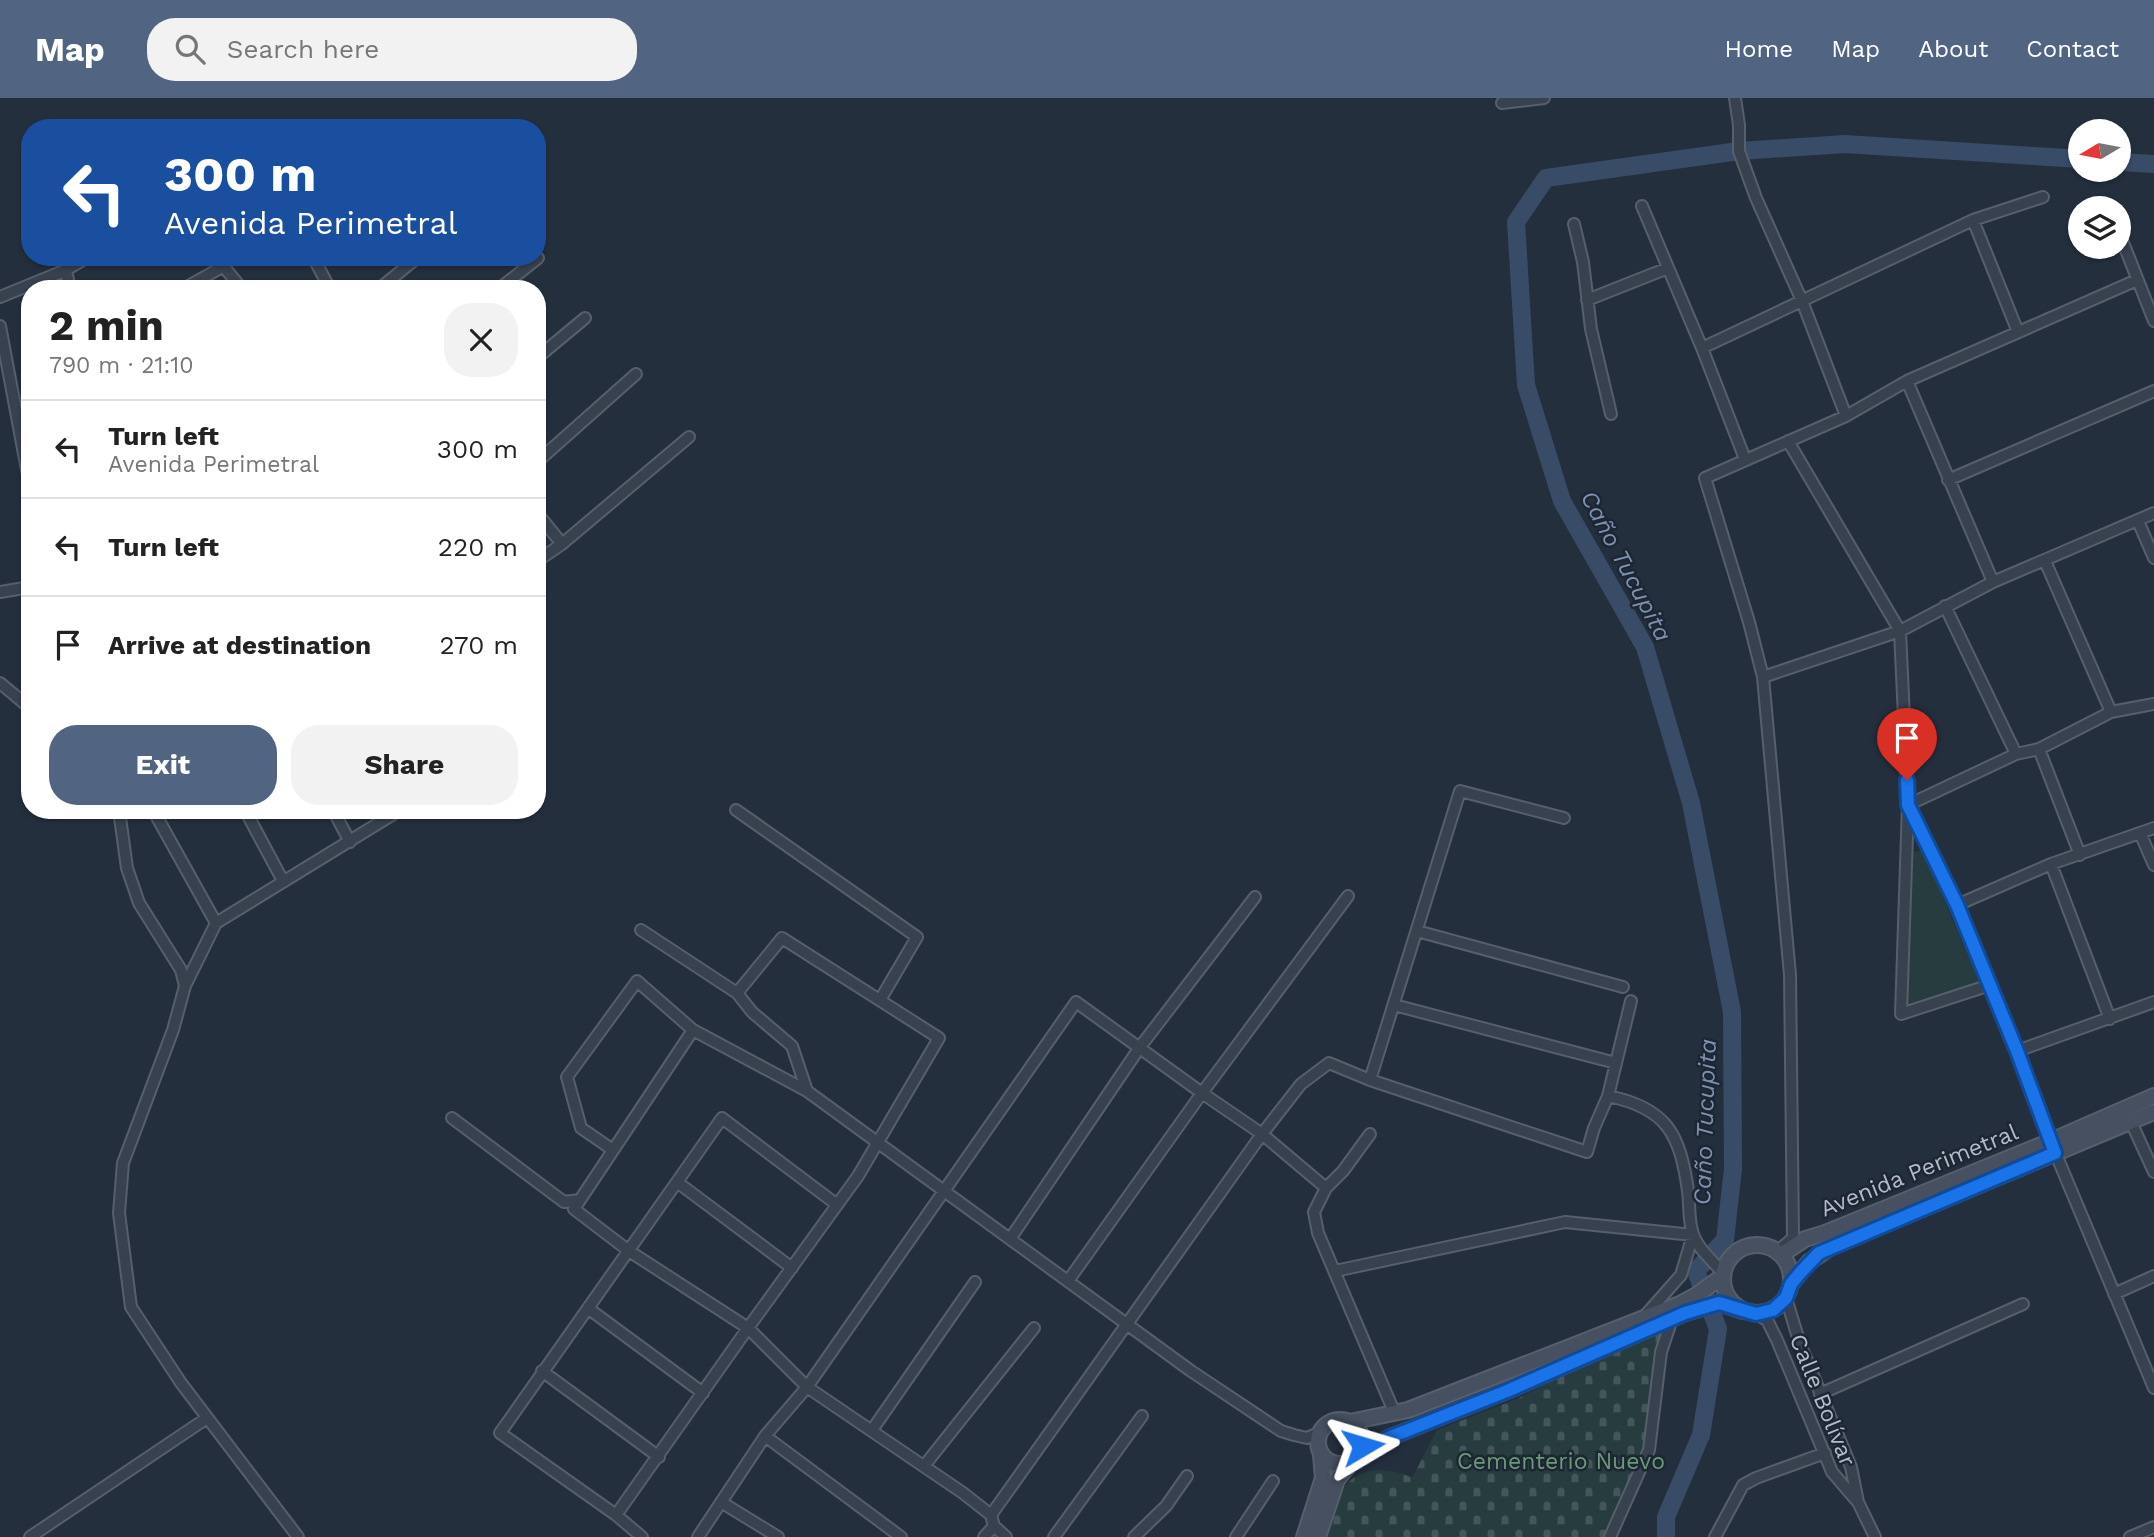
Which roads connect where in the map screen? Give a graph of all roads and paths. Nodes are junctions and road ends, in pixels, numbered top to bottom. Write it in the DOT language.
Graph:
graph roads {
  1 [pos="1544,98"];
  2 [pos="1735,98"];
  3 [pos="1502,103"];
  4 [pos="2043,197"];
  5 [pos="1642,206"];
  6 [pos="1973,220"];
  7 [pos="1574,224"];
  8 [pos="2129,259"];
  9 [pos="73,266"];
  10 [pos="213,266"];
  11 [pos="224,266"];
  12 [pos="407,266"];
  13 [pos="528,266"];
  14 [pos="1668,268"];
  15 [pos="66,270"];
  16 [pos="42,280"];
  17 [pos="68,280"];
  18 [pos="195,280"];
  19 [pos="235,280"];
  20 [pos="390,280"];
  21 [pos="510,280"];
  22 [pos="2137,280"];
  23 [pos="21,288"];
  24 [pos="0,297"];
  25 [pos="1587,300"];
  26 [pos="1802,301"];
  27 [pos="585,318"];
  28 [pos="2154,321"];
  29 [pos="0,326"];
  30 [pos="2018,332"];
  31 [pos="1702,348"];
  32 [pos="546,350"];
  33 [pos="636,374"];
  34 [pos="1907,381"];
  35 [pos="2154,391"];
  36 [pos="1611,414"];
  37 [pos="1846,416"];
  38 [pos="689,437"];
  39 [pos="21,438"];
  40 [pos="1788,441"];
  41 [pos="546,454"];
  42 [pos="1745,459"];
  43 [pos="1948,480"];
  44 [pos="2154,513"];
  45 [pos="2138,521"];
  46 [pos="546,524"];
  47 [pos="562,544"];
  48 [pos="546,555"];
  49 [pos="2154,558"];
  50 [pos="2045,561"];
  51 [pos="1993,582"];
  52 [pos="21,588"];
  53 [pos="0,592"];
  54 [pos="1945,606"];
  55 [pos="1900,631"];
  56 [pos="1763,677"];
  57 [pos="0,683"];
  58 [pos="21,700"];
  59 [pos="2154,704"];
  60 [pos="2111,712"];
  61 [pos="2039,749"];
  62 [pos="2016,754"];
  63 [pos="1908,805"];
  64 [pos="736,810"];
  65 [pos="1564,818"];
  66 [pos="120,819"];
  67 [pos="158,819"];
  68 [pos="250,819"];
  69 [pos="338,819"];
  70 [pos="386,819"];
  71 [pos="2154,828"];
  72 [pos="2140,833"];
  73 [pos="350,842"];
  74 [pos="2080,855"];
  75 [pos="2051,864"];
  76 [pos="2154,865"];
  77 [pos="283,881"];
  78 [pos="1348,896"];
  79 [pos="1255,897"];
  80 [pos="1957,905"];
  81 [pos="216,923"];
  82 [pos="641,930"];
  83 [pos="1417,931"];
  84 [pos="1990,985"];
  85 [pos="185,986"];
  86 [pos="1623,987"];
  87 [pos="737,993"];
  88 [pos="880,1000"];
  89 [pos="1631,1001"];
  90 [pos="2154,1002"];
  91 [pos="1394,1005"];
  92 [pos="2110,1019"];
  93 [pos="693,1030"];
  94 [pos="1140,1047"];
  95 [pos="2017,1051"];
  96 [pos="1616,1063"];
  97 [pos="1370,1080"];
  98 [pos="807,1091"];
  99 [pos="1202,1093"];
  100 [pos="1608,1096"];
  101 [pos="2154,1096"];
  102 [pos="2154,1112"];
  103 [pos="452,1118"];
  104 [pos="2131,1122"];
  105 [pos="1262,1134"];
  106 [pos="1370,1134"];
  107 [pos="877,1144"];
  108 [pos="2053,1147"];
  109 [pos="613,1150"];
  110 [pos="2154,1172"];
  111 [pos="677,1182"];
  112 [pos="1326,1188"];
  113 [pos="944,1192"];
  114 [pos="580,1200"];
  115 [pos="836,1204"];
  116 [pos="1693,1235"];
  117 [pos="1010,1239"];
  118 [pos="629,1251"];
  119 [pos="1779,1253"];
  120 [pos="792,1268"];
  121 [pos="1335,1271"];
  122 [pos="1723,1275"];
  123 [pos="2154,1276"];
  124 [pos="1068,1281"];
  125 [pos="975,1282"];
  126 [pos="1788,1291"];
  127 [pos="2114,1294"];
  128 [pos="1702,1303"];
  129 [pos="2023,1304"];
  130 [pos="589,1309"];
  131 [pos="1750,1312"];
  132 [pos="1643,1318"];
  133 [pos="1672,1319"];
  134 [pos="1128,1324"];
  135 [pos="748,1328"];
  136 [pos="1034,1328"];
  137 [pos="542,1371"];
  138 [pos="807,1387"];
  139 [pos="2154,1388"];
  140 [pos="703,1393"];
  141 [pos="1820,1394"];
  142 [pos="1395,1414"];
  143 [pos="1142,1416"];
  144 [pos="207,1418"];
  145 [pos="1350,1422"];
  146 [pos="872,1430"];
  147 [pos="1321,1432"];
  148 [pos="765,1436"];
  149 [pos="1825,1453"];
  150 [pos="1321,1455"];
  151 [pos="659,1457"];
  152 [pos="1355,1458"];
  153 [pos="925,1466"];
  154 [pos="1186,1476"];
  155 [pos="1273,1481"];
  156 [pos="721,1502"];
  157 [pos="1858,1502"];
  158 [pos="991,1514"];
  159 [pos="616,1516"];
  160 [pos="995,1526"];
  161 [pos="2154,1527"];
  162 [pos="30,1537"];
  163 [pos="298,1537"];
  164 [pos="642,1537"];
  165 [pos="698,1537"];
  166 [pos="778,1537"];
  167 [pos="901,1537"];
  168 [pos="984,1537"];
  169 [pos="1006,1537"];
  170 [pos="1054,1537"];
  171 [pos="1134,1537"];
  172 [pos="1236,1537"];
  173 [pos="1304,1537"];
  174 [pos="1318,1537"];
  175 [pos="1610,1537"];
  176 [pos="1715,1537"];
  177 [pos="1875,1537"];
  178 [pos="2130,1537"];
  1 -- 3 [label="street"];
  2 -- 26 [label="street"];
  4 -- 6 [label="street"];
  5 -- 14 [label="street"];
  6 -- 26 [label="street"];
  6 -- 30 [label="street"];
  7 -- 25 [label="street"];
  8 -- 22 [label="street"];
  9 -- 15 [label="street"];
  10 -- 18 [label="street"];
  11 -- 19 [label="street"];
  12 -- 20 [label="street"];
  13 -- 21 [label="street"];
  14 -- 25 [label="street"];
  14 -- 31 [label="street"];
  15 -- 16 [label="street"];
  15 -- 17 [label="street"];
  22 -- 28 [label="street"];
  22 -- 30 [label="street"];
  23 -- 24 [label="street"];
  25 -- 36 [label="street"];
  26 -- 31 [label="street"];
  26 -- 37 [label="street"];
  27 -- 32 [label="street"];
  29 -- 39 [label="street"];
  30 -- 34 [label="street"];
  31 -- 42 [label="street"];
  33 -- 41 [label="street"];
  34 -- 37 [label="street"];
  34 -- 43 [label="street"];
  35 -- 43 [label="street"];
  37 -- 40 [label="street"];
  38 -- 47 [label="street"];
  40 -- 42 [label="street"];
  40 -- 55 [label="street"];
  42 -- 56 [label="street"];
  43 -- 51 [label="street"];
  44 -- 45 [label="street"];
  45 -- 49 [label="street"];
  45 -- 50 [label="street"];
  46 -- 47 [label="street"];
  47 -- 48 [label="street"];
  50 -- 51 [label="street"];
  50 -- 60 [label="street"];
  51 -- 54 [label="street"];
  52 -- 53 [label="street"];
  54 -- 55 [label="street"];
  54 -- 62 [label="street"];
  55 -- 56 [label="street"];
  55 -- 63 [label="street"];
  56 -- 119 [label="street"];
  57 -- 58 [label="street"];
  59 -- 60 [label="street"];
  60 -- 61 [label="street"];
  61 -- 62 [label="street"];
  61 -- 74 [label="street"];
  62 -- 63 [label="street"];
  63 -- 80 [label="street"];
  63 -- 84 [label="street"];
  64 -- 88 [label="street"];
  65 -- 83 [label="street"];
  66 -- 85 [label="street"];
  67 -- 81 [label="street"];
  68 -- 77 [label="street"];
  69 -- 73 [label="street"];
  70 -- 73 [label="street"];
  71 -- 72 [label="street"];
  72 -- 74 [label="street"];
  72 -- 76 [label="street"];
  73 -- 77 [label="street"];
  74 -- 75 [label="street"];
  75 -- 80 [label="street"];
  75 -- 92 [label="street"];
  77 -- 81 [label="street"];
  78 -- 99 [label="street"];
  79 -- 94 [label="street"];
  80 -- 84 [label="street"];
  81 -- 85 [label="street"];
  82 -- 87 [label="street"];
  83 -- 86 [label="street"];
  83 -- 91 [label="street"];
  84 -- 95 [label="street"];
  85 -- 144 [label="street"];
  87 -- 88 [label="street"];
  87 -- 98 [label="street"];
  88 -- 107 [label="street"];
  89 -- 96 [label="street"];
  90 -- 92 [label="street"];
  91 -- 96 [label="street"];
  91 -- 97 [label="street"];
  92 -- 95 [label="street"];
  93 -- 98 [label="street"];
  93 -- 109 [label="street"];
  93 -- 109 [label="street"];
  94 -- 99 [label="street"];
  94 -- 113 [label="street"];
  94 -- 117 [label="street"];
  95 -- 108 [label="street"];
  96 -- 100 [label="street"];
  97 -- 100 [label="street"];
  97 -- 105 [label="street"];
  98 -- 107 [label="street"];
  99 -- 105 [label="street"];
  99 -- 124 [label="street"];
  100 -- 116 [label="street"];
  101 -- 108 [label="street, Avenida Perimetral"];
  102 -- 104 [label="street, Avenida Perimetral"];
  103 -- 114 [label="street"];
  104 -- 108 [label="street, Avenida Perimetral"];
  104 -- 110 [label="street"];
  105 -- 112 [label="street"];
  105 -- 134 [label="street"];
  106 -- 112 [label="street"];
  107 -- 113 [label="street"];
  107 -- 115 [label="street"];
  108 -- 119 [label="street, Avenida Perimetral"];
  108 -- 126 [label="street, Avenida Perimetral"];
  108 -- 127 [label="street"];
  109 -- 114 [label="street"];
  111 -- 115 [label="street"];
  111 -- 118 [label="street"];
  111 -- 120 [label="street"];
  112 -- 121 [label="street"];
  113 -- 117 [label="street"];
  113 -- 138 [label="street"];
  114 -- 118 [label="street"];
  115 -- 120 [label="street"];
  116 -- 121 [label="street"];
  116 -- 122 [label="street"];
  116 -- 132 [label="street"];
  117 -- 124 [label="street"];
  118 -- 130 [label="street"];
  118 -- 135 [label="street"];
  119 -- 122 [label="street"];
  119 -- 126 [label="street"];
  120 -- 135 [label="street"];
  121 -- 142 [label="street"];
  122 -- 128 [label="street"];
  122 -- 131 [label="street"];
  123 -- 127 [label="street"];
  124 -- 134 [label="street"];
  125 -- 146 [label="street"];
  126 -- 131 [label="street"];
  126 -- 141 [label="street, Calle Bolívar"];
  127 -- 139 [label="street"];
  128 -- 131 [label="street"];
  128 -- 132 [label="street"];
  128 -- 133 [label="street"];
  129 -- 141 [label="street"];
  130 -- 137 [label="street"];
  130 -- 140 [label="street"];
  131 -- 149 [label="street, Calle Bolívar"];
  132 -- 142 [label="street"];
  133 -- 152 [label="street"];
  133 -- 175 [label="street"];
  134 -- 147 [label="street"];
  134 -- 158 [label="street"];
  135 -- 138 [label="street"];
  135 -- 140 [label="street"];
  136 -- 153 [label="street"];
  137 -- 151 [label="street"];
  137 -- 159 [label="street"];
  138 -- 146 [label="street"];
  138 -- 148 [label="street"];
  140 -- 151 [label="street"];
  141 -- 157 [label="street, Calle Bolívar"];
  142 -- 145 [label="street"];
  143 -- 170 [label="street"];
  144 -- 162 [label="street"];
  144 -- 163 [label="street"];
  145 -- 147 [label="street"];
  145 -- 152 [label="street"];
  146 -- 153 [label="street"];
  147 -- 150 [label="street"];
  148 -- 156 [label="street"];
  148 -- 167 [label="street"];
  149 -- 157 [label="street, Calle Bolívar"];
  149 -- 176 [label="street"];
  150 -- 152 [label="street"];
  150 -- 173 [label="street"];
  151 -- 159 [label="street"];
  152 -- 174 [label="street"];
  153 -- 158 [label="street"];
  154 -- 171 [label="street"];
  155 -- 172 [label="street"];
  156 -- 165 [label="street"];
  156 -- 166 [label="street"];
  157 -- 177 [label="street, Calle Bolívar"];
  158 -- 160 [label="street"];
  159 -- 164 [label="street"];
  160 -- 168 [label="street"];
  160 -- 169 [label="street"];
  161 -- 178 [label="street"];
}
